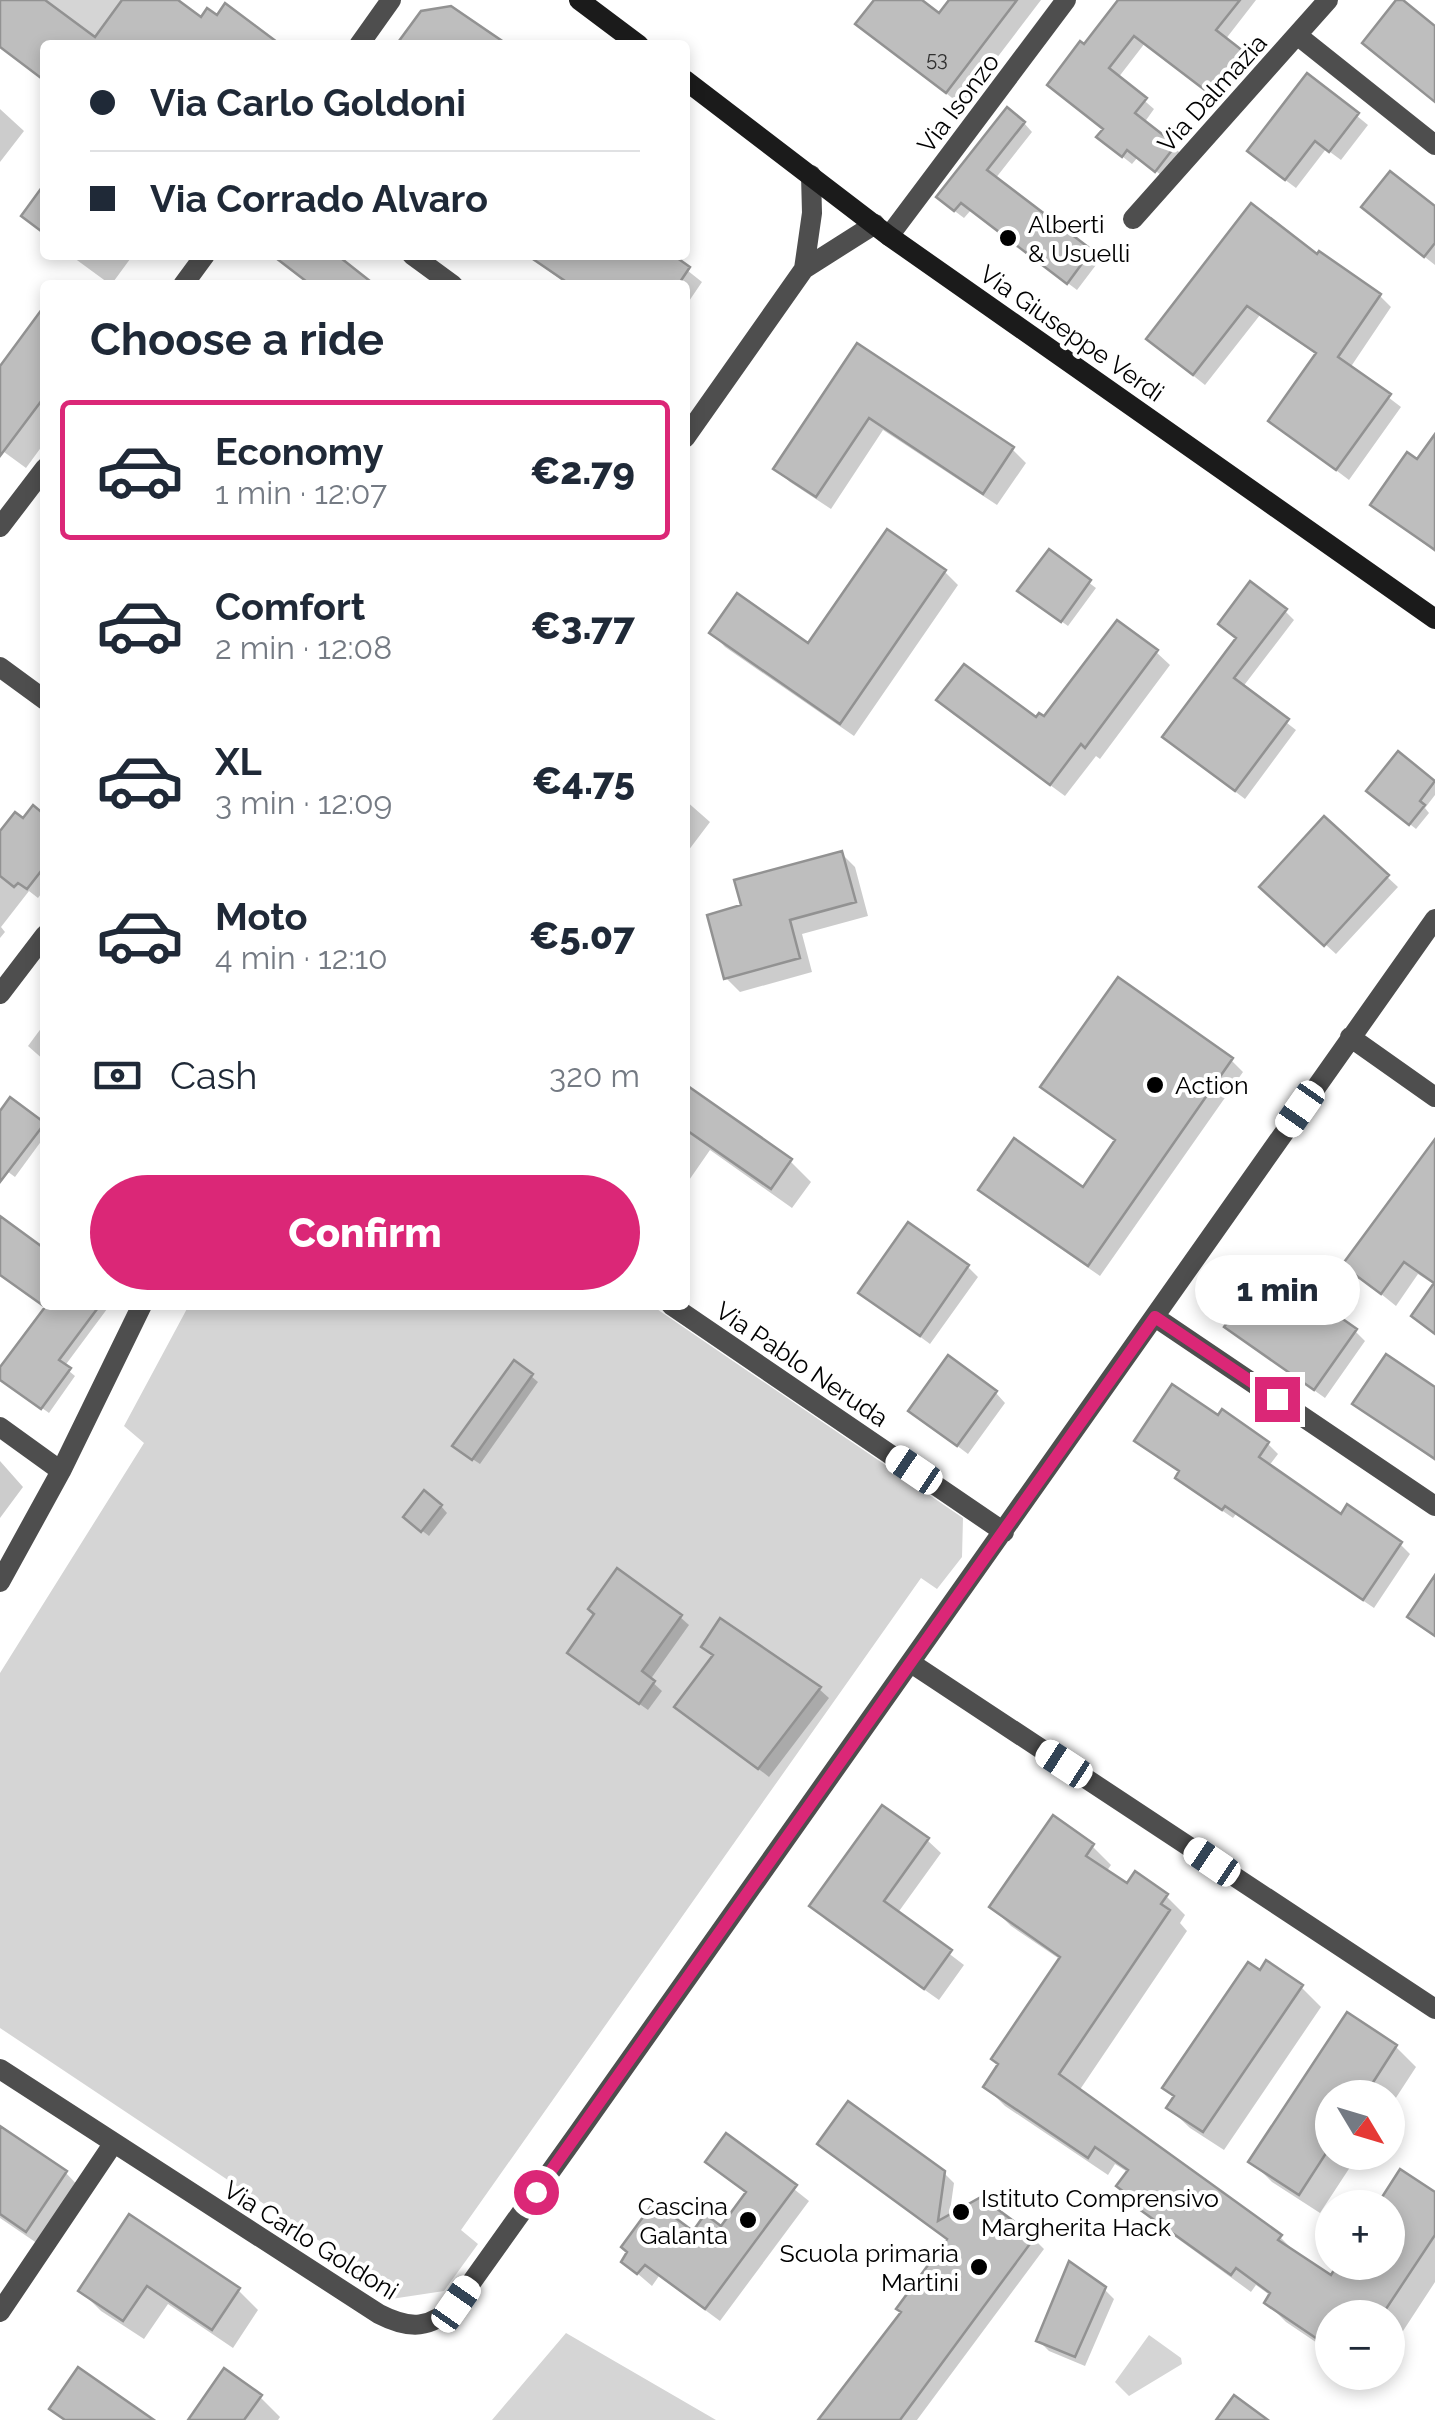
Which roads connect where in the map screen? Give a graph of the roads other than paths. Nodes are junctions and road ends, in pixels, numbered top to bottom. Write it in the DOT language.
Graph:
graph roads {
  1 [pos="391,0"];
  2 [pos="578,0"];
  3 [pos="1066,0"];
  4 [pos="1328,0"];
  5 [pos="605,8"];
  6 [pos="1297,35"];
  7 [pos="362,40"];
  8 [pos="634,40"];
  9 [pos="690,84"];
  10 [pos="1435,145"];
  11 [pos="811,175"];
  12 [pos="1133,219"];
  13 [pos="882,230"];
  14 [pos="419,260"];
  15 [pos="804,269"];
  16 [pos="446,280"];
  17 [pos="690,431"];
  18 [pos="40,475"];
  19 [pos="0,527"];
  20 [pos="1435,619"];
  21 [pos="0,667"];
  22 [pos="40,696"];
  23 [pos="1435,919"];
  24 [pos="40,942"];
  25 [pos="0,994"];
  26 [pos="1350,1036"];
  27 [pos="1435,1097"];
  28 [pos="140,1310"];
  29 [pos="678,1310"];
  30 [pos="1155,1317"];
  31 [pos="0,1427"];
  32 [pos="61,1471"];
  33 [pos="1435,1506"];
  34 [pos="1004,1532"];
  35 [pos="0,1580"];
  36 [pos="910,1663"];
  37 [pos="1435,2009"];
  38 [pos="0,2069"];
  39 [pos="113,2144"];
  40 [pos="0,2312"];
  1 -- 7 [label="street"];
  2 -- 5 [label="street"];
  3 -- 13 [label="street, Via Isonzo"];
  4 -- 6 [label="street, Via Dalmazia"];
  5 -- 8 [label="street"];
  6 -- 10 [label="street"];
  6 -- 12 [label="street, Via Dalmazia"];
  9 -- 11 [label="street, Via Giuseppe Verdi"];
  11 -- 13 [label="street, Via Giuseppe Verdi"];
  11 -- 15 [label="street"];
  13 -- 15 [label="street"];
  13 -- 20 [label="street, Via Giuseppe Verdi"];
  14 -- 16 [label="street"];
  15 -- 17 [label="street"];
  18 -- 19 [label="street"];
  21 -- 22 [label="street"];
  23 -- 26 [label="street, Via Carlo Goldoni"];
  24 -- 25 [label="street"];
  26 -- 27 [label="street"];
  26 -- 30 [label="street, Via Carlo Goldoni"];
  28 -- 32 [label="street"];
  29 -- 34 [label="street, Via Pablo Neruda"];
  30 -- 33 [label="street"];
  30 -- 34 [label="street, Via Carlo Goldoni"];
  31 -- 32 [label="street"];
  32 -- 35 [label="street"];
  34 -- 36 [label="street, Via Carlo Goldoni"];
  36 -- 37 [label="street"];
  36 -- 39 [label="street, Via Carlo Goldoni"];
  38 -- 39 [label="street, Via Carlo Goldoni"];
  39 -- 40 [label="street"];
}
